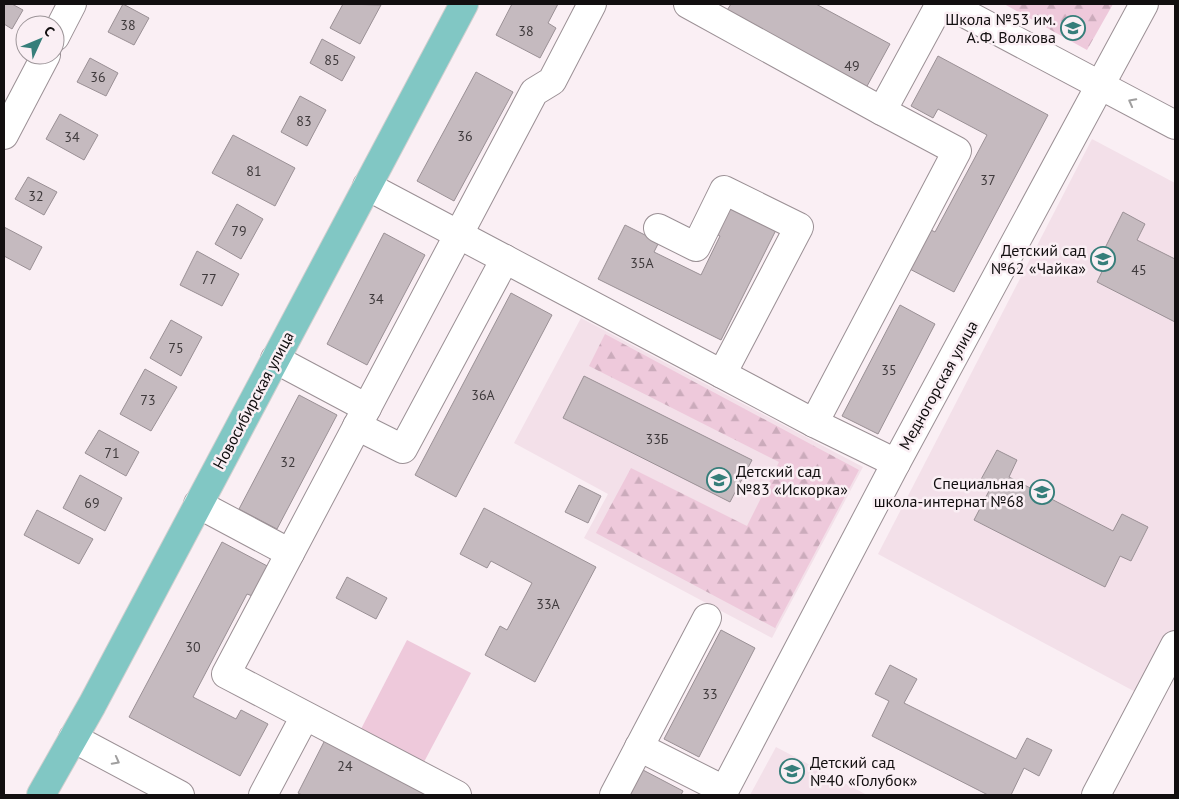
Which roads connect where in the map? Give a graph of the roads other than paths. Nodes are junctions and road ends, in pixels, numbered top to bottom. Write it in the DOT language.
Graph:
graph roads {
  1 [pos="72,4"];
  2 [pos="464,4"];
  3 [pos="592,4"];
  4 [pos="940,4"];
  5 [pos="947,4"];
  6 [pos="1144,4"];
  7 [pos="699,6"];
  8 [pos="65,18"];
  9 [pos="41,65"];
  10 [pos="1101,86"];
  11 [pos="882,111"];
  12 [pos="1175,125"];
  13 [pos="4,135"];
  14 [pos="367,186"];
  15 [pos="658,228"];
  16 [pos="459,234"];
  17 [pos="505,259"];
  18 [pos="275,359"];
  19 [pos="722,374"];
  20 [pos="362,417"];
  21 [pos="814,423"];
  22 [pos="896,463"];
  23 [pos="198,504"];
  24 [pos="290,553"];
  25 [pos="707,618"];
  26 [pos="1175,645"];
  27 [pos="305,716"];
  28 [pos="73,738"];
  29 [pos="639,747"];
  30 [pos="723,793"];
  31 [pos="41,795"];
  32 [pos="180,795"];
  33 [pos="263,795"];
  34 [pos="457,795"];
  35 [pos="614,795"];
  36 [pos="1096,795"];
  1 -- 8 [label="street"];
  2 -- 14 [label="main road, Новосибирская улица"];
  3 -- 16 [label="street"];
  4 -- 11 [label="street"];
  5 -- 10 [label="street"];
  6 -- 10 [label="street, Медногорская улица"];
  7 -- 11 [label="street"];
  9 -- 13 [label="street"];
  12 -- 10 [label="street, one-way"];
  10 -- 22 [label="street, Медногорская улица"];
  11 -- 21 [label="street"];
  14 -- 16 [label="street"];
  14 -- 18 [label="main road, Новосибирская улица"];
  15 -- 19 [label="street"];
  16 -- 17 [label="street"];
  16 -- 20 [label="street"];
  17 -- 19 [label="street"];
  17 -- 20 [label="street"];
  18 -- 20 [label="street"];
  18 -- 23 [label="main road, Новосибирская улица"];
  19 -- 21 [label="street"];
  20 -- 24 [label="street"];
  21 -- 22 [label="street"];
  22 -- 30 [label="street, Медногорская улица"];
  23 -- 24 [label="street"];
  23 -- 28 [label="main road, Новосибирская улица"];
  24 -- 27 [label="street"];
  25 -- 29 [label="street"];
  26 -- 36 [label="street"];
  27 -- 33 [label="street"];
  27 -- 34 [label="street"];
  28 -- 31 [label="main road, Новосибирская улица"];
  28 -- 32 [label="street, one-way"];
  29 -- 30 [label="street"];
  29 -- 35 [label="street"];
}
